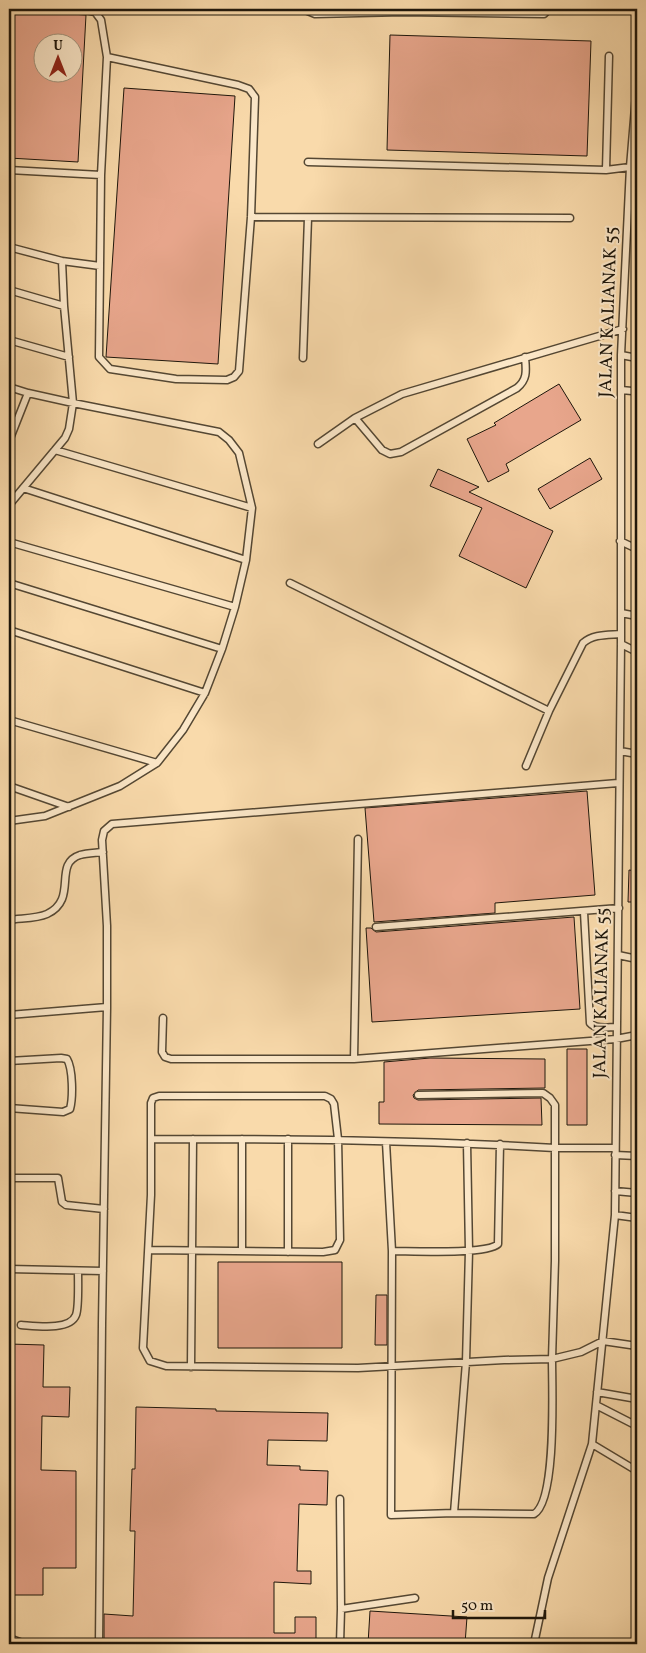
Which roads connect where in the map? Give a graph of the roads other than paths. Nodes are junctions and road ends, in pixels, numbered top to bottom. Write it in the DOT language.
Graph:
graph roads {
  1 [pos="80,9"];
  2 [pos="303,9"];
  3 [pos="549,9"];
  4 [pos="403,10"];
  5 [pos="609,56"];
  6 [pos="107,57"];
  7 [pos="637,83"];
  8 [pos="308,162"];
  9 [pos="630,167"];
  10 [pos="9,170"];
  11 [pos="606,170"];
  12 [pos="101,175"];
  13 [pos="251,217"];
  14 [pos="308,218"];
  15 [pos="570,218"];
  16 [pos="9,247"];
  17 [pos="62,261"];
  18 [pos="100,266"];
  19 [pos="9,290"];
  20 [pos="64,306"];
  21 [pos="623,329"];
  22 [pos="9,340"];
  23 [pos="622,355"];
  24 [pos="69,357"];
  25 [pos="525,357"];
  26 [pos="304,358"];
  27 [pos="637,358"];
  28 [pos="9,387"];
  29 [pos="621,390"];
  30 [pos="28,393"];
  31 [pos="637,394"];
  32 [pos="73,403"];
  33 [pos="355,418"];
  34 [pos="9,440"];
  35 [pos="318,444"];
  36 [pos="56,450"];
  37 [pos="23,488"];
  38 [pos="9,505"];
  39 [pos="252,508"];
  40 [pos="620,541"];
  41 [pos="9,542"];
  42 [pos="637,549"];
  43 [pos="246,560"];
  44 [pos="9,583"];
  45 [pos="290,583"];
  46 [pos="235,608"];
  47 [pos="621,613"];
  48 [pos="637,616"];
  49 [pos="9,630"];
  50 [pos="620,634"];
  51 [pos="621,644"];
  52 [pos="222,650"];
  53 [pos="637,652"];
  54 [pos="205,694"];
  55 [pos="549,711"];
  56 [pos="9,720"];
  57 [pos="620,751"];
  58 [pos="637,754"];
  59 [pos="157,763"];
  60 [pos="526,766"];
  61 [pos="618,783"];
  62 [pos="9,786"];
  63 [pos="68,807"];
  64 [pos="9,821"];
  65 [pos="358,839"];
  66 [pos="103,852"];
  67 [pos="619,908"];
  68 [pos="584,912"];
  69 [pos="9,920"];
  70 [pos="376,926"];
  71 [pos="618,955"];
  72 [pos="637,958"];
  73 [pos="107,1007"];
  74 [pos="9,1015"];
  75 [pos="163,1018"];
  76 [pos="616,1027"];
  77 [pos="637,1035"];
  78 [pos="616,1039"];
  79 [pos="354,1059"];
  80 [pos="9,1061"];
  81 [pos="418,1095"];
  82 [pos="9,1108"];
  83 [pos="151,1138"];
  84 [pos="193,1138"];
  85 [pos="242,1138"];
  86 [pos="288,1138"];
  87 [pos="338,1138"];
  88 [pos="386,1142"];
  89 [pos="467,1143"];
  90 [pos="500,1144"];
  91 [pos="555,1148"];
  92 [pos="615,1148"];
  93 [pos="615,1155"];
  94 [pos="637,1156"];
  95 [pos="9,1178"];
  96 [pos="615,1191"];
  97 [pos="637,1193"];
  98 [pos="104,1209"];
  99 [pos="615,1215"];
  100 [pos="637,1218"];
  101 [pos="149,1250"];
  102 [pos="193,1251"];
  103 [pos="392,1251"];
  104 [pos="469,1251"];
  105 [pos="242,1252"];
  106 [pos="288,1252"];
  107 [pos="9,1269"];
  108 [pos="78,1272"];
  109 [pos="103,1272"];
  110 [pos="22,1326"];
  111 [pos="603,1341"];
  112 [pos="637,1346"];
  113 [pos="552,1359"];
  114 [pos="466,1362"];
  115 [pos="391,1366"];
  116 [pos="192,1367"];
  117 [pos="598,1392"];
  118 [pos="637,1399"];
  119 [pos="596,1405"];
  120 [pos="637,1426"];
  121 [pos="592,1444"];
  122 [pos="637,1471"];
  123 [pos="340,1499"];
  124 [pos="454,1513"];
  125 [pos="415,1598"];
  126 [pos="341,1609"];
  127 [pos="9,1638"];
  128 [pos="25,1644"];
  129 [pos="99,1644"];
  130 [pos="340,1644"];
  131 [pos="534,1644"];
  1 -- 6 [label="lane"];
  2 -- 4 [label="lane"];
  3 -- 4 [label="lane"];
  5 -- 11 [label="lane"];
  6 -- 12 [label="lane"];
  6 -- 13 [label="lane"];
  7 -- 9 [label="lane, JALAN KALIANAK 55"];
  8 -- 11 [label="lane"];
  9 -- 11 [label="lane"];
  9 -- 21 [label="lane, JALAN KALIANAK 55"];
  10 -- 12 [label="lane"];
  12 -- 18 [label="lane"];
  13 -- 14 [label="lane"];
  13 -- 18 [label="lane"];
  14 -- 15 [label="lane"];
  14 -- 26 [label="lane"];
  16 -- 17 [label="lane"];
  17 -- 18 [label="lane"];
  17 -- 20 [label="lane"];
  19 -- 20 [label="lane"];
  20 -- 24 [label="lane"];
  21 -- 23 [label="lane, JALAN KALIANAK 55"];
  21 -- 25 [label="lane"];
  22 -- 24 [label="lane"];
  23 -- 27 [label="lane"];
  23 -- 29 [label="lane, JALAN KALIANAK 55"];
  24 -- 32 [label="lane"];
  25 -- 33 [label="lane"];
  25 -- 33 [label="lane"];
  28 -- 30 [label="lane"];
  29 -- 31 [label="lane"];
  29 -- 40 [label="lane, JALAN KALIANAK 55"];
  30 -- 32 [label="lane"];
  30 -- 34 [label="lane"];
  32 -- 36 [label="lane"];
  32 -- 39 [label="lane"];
  33 -- 35 [label="lane"];
  36 -- 37 [label="lane"];
  36 -- 39 [label="lane"];
  37 -- 38 [label="lane"];
  37 -- 43 [label="lane"];
  39 -- 43 [label="lane"];
  40 -- 42 [label="lane"];
  40 -- 47 [label="lane, JALAN KALIANAK 55"];
  41 -- 46 [label="lane"];
  43 -- 46 [label="lane"];
  44 -- 52 [label="lane"];
  45 -- 55 [label="lane"];
  46 -- 52 [label="lane"];
  47 -- 48 [label="lane"];
  47 -- 50 [label="lane, JALAN KALIANAK 55"];
  49 -- 54 [label="lane"];
  50 -- 51 [label="lane, JALAN KALIANAK 55"];
  50 -- 55 [label="lane"];
  51 -- 53 [label="lane"];
  51 -- 57 [label="lane, JALAN KALIANAK 55"];
  52 -- 54 [label="lane"];
  54 -- 59 [label="lane"];
  55 -- 60 [label="lane"];
  56 -- 59 [label="lane"];
  57 -- 58 [label="lane"];
  57 -- 61 [label="lane, JALAN KALIANAK 55"];
  59 -- 63 [label="lane"];
  61 -- 66 [label="lane"];
  61 -- 67 [label="lane, JALAN KALIANAK 55"];
  62 -- 63 [label="lane"];
  63 -- 64 [label="lane"];
  65 -- 79 [label="lane"];
  66 -- 69 [label="lane"];
  66 -- 73 [label="lane"];
  67 -- 68 [label="lane"];
  67 -- 71 [label="lane, JALAN KALIANAK 55"];
  68 -- 70 [label="lane"];
  68 -- 76 [label="lane"];
  71 -- 72 [label="lane"];
  71 -- 76 [label="lane, JALAN KALIANAK 55"];
  73 -- 74 [label="lane"];
  73 -- 98 [label="lane"];
  75 -- 79 [label="lane"];
  76 -- 78 [label="lane, JALAN KALIANAK 55"];
  77 -- 78 [label="lane"];
  78 -- 79 [label="lane"];
  78 -- 92 [label="lane, JALAN KALIANAK 55"];
  80 -- 82 [label="lane"];
  81 -- 91 [label="lane"];
  83 -- 84 [label="lane"];
  83 -- 87 [label="lane"];
  83 -- 101 [label="lane"];
  84 -- 85 [label="lane"];
  84 -- 102 [label="lane"];
  85 -- 86 [label="lane"];
  85 -- 105 [label="lane"];
  86 -- 87 [label="lane"];
  86 -- 106 [label="lane"];
  87 -- 88 [label="lane"];
  87 -- 106 [label="lane"];
  88 -- 89 [label="lane"];
  88 -- 103 [label="lane"];
  89 -- 90 [label="lane"];
  89 -- 104 [label="lane"];
  90 -- 91 [label="lane"];
  90 -- 104 [label="lane"];
  91 -- 92 [label="lane"];
  91 -- 113 [label="lane"];
  92 -- 93 [label="lane, JALAN KALIANAK 55"];
  93 -- 94 [label="lane"];
  93 -- 96 [label="lane, JALAN KALIANAK 55"];
  95 -- 98 [label="lane"];
  96 -- 97 [label="lane"];
  96 -- 99 [label="lane, JALAN KALIANAK 55"];
  98 -- 109 [label="lane"];
  99 -- 100 [label="lane"];
  99 -- 111 [label="lane, JALAN KALIANAK 55"];
  101 -- 102 [label="lane"];
  101 -- 116 [label="lane"];
  102 -- 105 [label="lane"];
  102 -- 116 [label="lane"];
  103 -- 104 [label="lane"];
  103 -- 115 [label="lane"];
  104 -- 114 [label="lane"];
  105 -- 106 [label="lane"];
  107 -- 108 [label="lane"];
  108 -- 109 [label="lane"];
  108 -- 110 [label="lane"];
  109 -- 129 [label="lane"];
  111 -- 112 [label="lane"];
  111 -- 113 [label="lane"];
  111 -- 117 [label="lane, JALAN KALIANAK 55"];
  113 -- 114 [label="lane"];
  113 -- 124 [label="lane"];
  114 -- 115 [label="lane"];
  114 -- 124 [label="lane"];
  115 -- 116 [label="lane"];
  115 -- 124 [label="lane"];
  117 -- 118 [label="lane"];
  117 -- 119 [label="lane, JALAN KALIANAK 55"];
  119 -- 120 [label="lane"];
  119 -- 121 [label="lane, JALAN KALIANAK 55"];
  121 -- 122 [label="lane"];
  121 -- 131 [label="lane, JALAN KALIANAK 55"];
  123 -- 126 [label="lane"];
  125 -- 126 [label="lane"];
  126 -- 130 [label="lane"];
  127 -- 128 [label="lane"];
}
